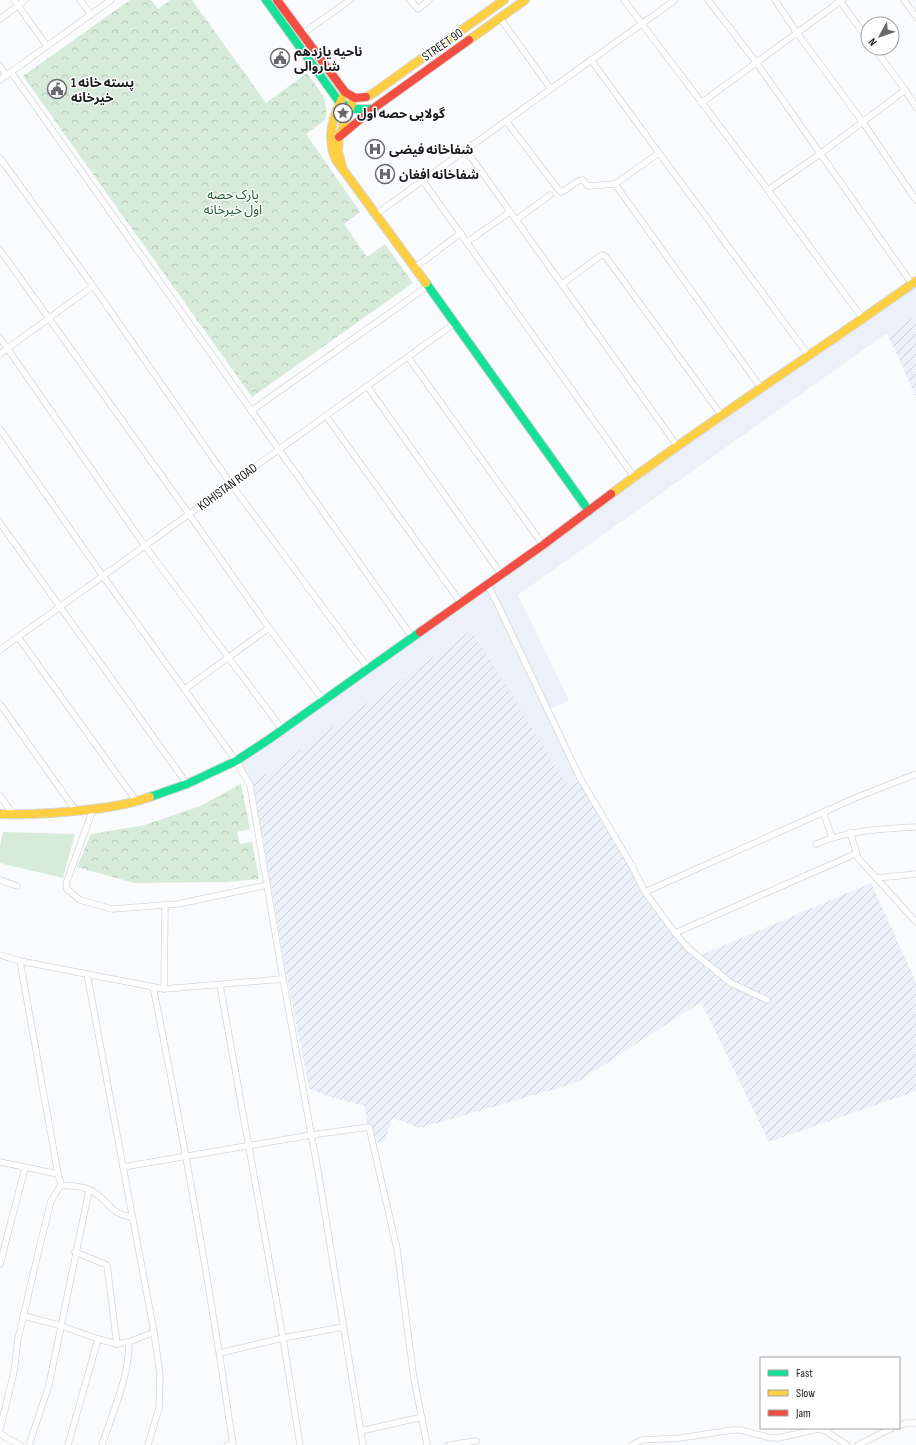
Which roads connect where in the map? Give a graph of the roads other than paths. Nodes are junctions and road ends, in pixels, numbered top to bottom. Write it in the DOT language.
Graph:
graph roads {
  1 [pos="25,0"];
  2 [pos="80,0"];
  3 [pos="111,0"];
  4 [pos="266,0"];
  5 [pos="348,0"];
  6 [pos="410,0"];
  7 [pos="430,0"];
  8 [pos="504,0"];
  9 [pos="525,0"];
  10 [pos="624,0"];
  11 [pos="675,0"];
  12 [pos="708,0"];
  13 [pos="775,0"];
  14 [pos="841,0"];
  15 [pos="904,0"];
  16 [pos="279,2"];
  17 [pos="16,3"];
  18 [pos="273,10"];
  19 [pos="91,15"];
  20 [pos="916,17"];
  21 [pos="500,18"];
  22 [pos="0,19"];
  23 [pos="642,24"];
  24 [pos="860,27"];
  25 [pos="797,33"];
  26 [pos="302,34"];
  27 [pos="47,46"];
  28 [pos="880,56"];
  29 [pos="591,60"];
  30 [pos="756,62"];
  31 [pos="0,66"];
  32 [pos="9,74"];
  33 [pos="0,80"];
  34 [pos="551,89"];
  35 [pos="905,90"];
  36 [pos="345,92"];
  37 [pos="354,98"];
  38 [pos="340,102"];
  39 [pos="701,103"];
  40 [pos="916,107"];
  41 [pos="350,108"];
  42 [pos="374,108"];
  43 [pos="506,121"];
  44 [pos="862,121"];
  45 [pos="339,137"];
  46 [pos="466,150"];
  47 [pos="659,153"];
  48 [pos="820,154"];
  49 [pos="0,158"];
  50 [pos="343,170"];
  51 [pos="423,180"];
  52 [pos="615,184"];
  53 [pos="768,190"];
  54 [pos="550,195"];
  55 [pos="916,200"];
  56 [pos="510,212"];
  57 [pos="376,214"];
  58 [pos="516,220"];
  59 [pos="461,233"];
  60 [pos="468,242"];
  61 [pos="0,250"];
  62 [pos="414,268"];
  63 [pos="914,283"];
  64 [pos="562,284"];
  65 [pos="93,286"];
  66 [pos="428,286"];
  67 [pos="49,319"];
  68 [pos="863,319"];
  69 [pos="455,323"];
  70 [pos="0,338"];
  71 [pos="7,348"];
  72 [pos="0,354"];
  73 [pos="810,356"];
  74 [pos="408,357"];
  75 [pos="368,386"];
  76 [pos="761,388"];
  77 [pos="251,411"];
  78 [pos="326,416"];
  79 [pos="722,416"];
  80 [pos="0,429"];
  81 [pos="678,446"];
  82 [pos="279,450"];
  83 [pos="634,477"];
  84 [pos="231,484"];
  85 [pos="589,511"];
  86 [pos="189,514"];
  87 [pos="0,523"];
  88 [pos="544,545"];
  89 [pos="145,546"];
  90 [pos="502,574"];
  91 [pos="103,576"];
  92 [pos="487,584"];
  93 [pos="461,603"];
  94 [pos="60,607"];
  95 [pos="269,628"];
  96 [pos="18,637"];
  97 [pos="412,637"];
  98 [pos="0,650"];
  99 [pos="228,657"];
  100 [pos="368,668"];
  101 [pos="184,690"];
  102 [pos="323,700"];
  103 [pos="0,704"];
  104 [pos="282,729"];
  105 [pos="236,761"];
  106 [pos="916,774"];
  107 [pos="187,784"];
  108 [pos="0,796"];
  109 [pos="137,802"];
  110 [pos="93,809"];
  111 [pos="76,811"];
  112 [pos="823,812"];
  113 [pos="0,814"];
  114 [pos="14,815"];
  115 [pos="916,827"];
  116 [pos="850,832"];
  117 [pos="832,837"];
  118 [pos="816,844"];
  119 [pos="855,854"];
  120 [pos="916,874"];
  121 [pos="877,878"];
  122 [pos="0,880"];
  123 [pos="267,885"];
  124 [pos="17,886"];
  125 [pos="645,892"];
  126 [pos="165,906"];
  127 [pos="916,922"];
  128 [pos="675,934"];
  129 [pos="0,955"];
  130 [pos="20,961"];
  131 [pos="87,974"];
  132 [pos="283,979"];
  133 [pos="220,985"];
  134 [pos="153,987"];
  135 [pos="164,989"];
  136 [pos="767,1000"];
  137 [pos="311,1135"];
  138 [pos="249,1146"];
  139 [pos="186,1156"];
  140 [pos="0,1162"];
  141 [pos="124,1167"];
  142 [pos="25,1168"];
  143 [pos="58,1174"];
  144 [pos="61,1185"];
  145 [pos="89,1190"];
  146 [pos="132,1218"];
  147 [pos="75,1252"];
  148 [pos="0,1264"];
  149 [pos="24,1316"];
  150 [pos="62,1326"];
  151 [pos="344,1327"];
  152 [pos="154,1332"];
  153 [pos="283,1338"];
  154 [pos="98,1339"];
  155 [pos="129,1342"];
  156 [pos="117,1344"];
  157 [pos="220,1353"];
  158 [pos="422,1417"];
  159 [pos="916,1423"];
  160 [pos="900,1426"];
  161 [pos="0,1429"];
  162 [pos="890,1429"];
  163 [pos="361,1431"];
  164 [pos="0,1433"];
  165 [pos="476,1441"];
  166 [pos="10,1442"];
  167 [pos="20,1445"];
  168 [pos="29,1445"];
  169 [pos="68,1445"];
  170 [pos="102,1445"];
  171 [pos="148,1445"];
  172 [pos="227,1445"];
  173 [pos="233,1445"];
  174 [pos="300,1445"];
  175 [pos="363,1445"];
  176 [pos="427,1445"];
  177 [pos="449,1445"];
  178 [pos="632,1445"];
  179 [pos="846,1445"];
  180 [pos="858,1445"];
  1 -- 17 [label="street"];
  2 -- 19 [label="street"];
  3 -- 19 [label="street"];
  4 -- 18 [label="main road"];
  5 -- 26 [label="street"];
  6 -- 7 [label="street"];
  8 -- 37 [label="main road, STREET 90"];
  9 -- 21 [label="main road, STREET 90"];
  10 -- 23 [label="street"];
  11 -- 23 [label="street"];
  12 -- 30 [label="street"];
  13 -- 25 [label="street"];
  14 -- 24 [label="street"];
  14 -- 25 [label="street"];
  15 -- 20 [label="street"];
  16 -- 18 [label="main road"];
  16 -- 26 [label="main road"];
  17 -- 22 [label="street"];
  17 -- 27 [label="street"];
  18 -- 38 [label="main road"];
  19 -- 27 [label="street"];
  21 -- 34 [label="street"];
  21 -- 42 [label="main road, STREET 90"];
  23 -- 29 [label="street"];
  23 -- 39 [label="street"];
  25 -- 30 [label="street"];
  25 -- 44 [label="street"];
  26 -- 36 [label="main road"];
  27 -- 32 [label="street"];
  28 -- 35 [label="street"];
  29 -- 34 [label="street"];
  29 -- 47 [label="street"];
  30 -- 39 [label="street"];
  30 -- 48 [label="street"];
  31 -- 32 [label="street"];
  32 -- 33 [label="street"];
  32 -- 77 [label="street"];
  34 -- 43 [label="street"];
  35 -- 40 [label="street"];
  35 -- 44 [label="street"];
  36 -- 37 [label="main road"];
  36 -- 38 [label="main road"];
  37 -- 41 [label="main road"];
  38 -- 41 [label="main road"];
  38 -- 50 [label="main road"];
  39 -- 53 [label="street"];
  41 -- 42 [label="main road"];
  41 -- 45 [label="main road"];
  42 -- 45 [label="main road, STREET 90"];
  43 -- 46 [label="street"];
  43 -- 52 [label="street"];
  44 -- 48 [label="street"];
  44 -- 55 [label="street"];
  45 -- 50 [label="main road"];
  46 -- 51 [label="street"];
  46 -- 56 [label="street"];
  47 -- 52 [label="street"];
  47 -- 73 [label="street"];
  48 -- 53 [label="street"];
  48 -- 63 [label="street"];
  49 -- 65 [label="street"];
  50 -- 57 [label="main road"];
  51 -- 57 [label="street"];
  51 -- 59 [label="street"];
  52 -- 76 [label="street"];
  53 -- 68 [label="street"];
  54 -- 58 [label="street"];
  56 -- 58 [label="street"];
  56 -- 60 [label="street"];
  57 -- 62 [label="main road"];
  58 -- 64 [label="street"];
  59 -- 60 [label="street"];
  59 -- 62 [label="street"];
  60 -- 83 [label="street"];
  61 -- 67 [label="street"];
  62 -- 66 [label="main road"];
  63 -- 68 [label="main road"];
  64 -- 79 [label="street"];
  64 -- 81 [label="street"];
  65 -- 67 [label="street"];
  65 -- 84 [label="street"];
  66 -- 69 [label="main road"];
  66 -- 77 [label="street"];
  67 -- 71 [label="street"];
  67 -- 86 [label="street"];
  68 -- 73 [label="main road"];
  69 -- 74 [label="street, KOHISTAN ROAD"];
  69 -- 85 [label="main road"];
  70 -- 71 [label="street"];
  71 -- 72 [label="street"];
  71 -- 89 [label="street"];
  73 -- 76 [label="main road"];
  74 -- 75 [label="street, KOHISTAN ROAD"];
  74 -- 88 [label="street"];
  75 -- 78 [label="street, KOHISTAN ROAD"];
  75 -- 90 [label="street"];
  76 -- 79 [label="main road"];
  77 -- 82 [label="street"];
  78 -- 82 [label="street, KOHISTAN ROAD"];
  78 -- 93 [label="street"];
  79 -- 81 [label="main road"];
  80 -- 91 [label="street"];
  81 -- 83 [label="main road"];
  82 -- 84 [label="street, KOHISTAN ROAD"];
  82 -- 97 [label="street"];
  83 -- 85 [label="main road"];
  84 -- 86 [label="street, KOHISTAN ROAD"];
  84 -- 100 [label="street"];
  85 -- 88 [label="main road"];
  86 -- 89 [label="street, KOHISTAN ROAD"];
  86 -- 95 [label="street"];
  87 -- 94 [label="street"];
  88 -- 90 [label="main road"];
  89 -- 91 [label="street, KOHISTAN ROAD"];
  89 -- 99 [label="street"];
  90 -- 92 [label="main road"];
  91 -- 94 [label="street, KOHISTAN ROAD"];
  91 -- 101 [label="street"];
  92 -- 93 [label="main road"];
  92 -- 125 [label="street"];
  93 -- 97 [label="main road"];
  94 -- 96 [label="street, KOHISTAN ROAD"];
  94 -- 107 [label="street"];
  95 -- 99 [label="street"];
  95 -- 102 [label="street"];
  96 -- 98 [label="street, KOHISTAN ROAD"];
  96 -- 109 [label="street"];
  97 -- 100 [label="main road"];
  99 -- 101 [label="street"];
  99 -- 104 [label="street"];
  100 -- 102 [label="main road"];
  101 -- 105 [label="street"];
  102 -- 104 [label="main road"];
  103 -- 111 [label="street"];
  104 -- 105 [label="main road"];
  105 -- 107 [label="main road"];
  105 -- 123 [label="street"];
  106 -- 112 [label="street"];
  107 -- 109 [label="main road"];
  108 -- 114 [label="street"];
  109 -- 110 [label="main road"];
  110 -- 111 [label="main road"];
  110 -- 126 [label="street"];
  111 -- 114 [label="main road"];
  112 -- 117 [label="street"];
  112 -- 125 [label="street"];
  113 -- 114 [label="main road"];
  115 -- 116 [label="street"];
  116 -- 117 [label="street"];
  116 -- 119 [label="street"];
  117 -- 118 [label="street"];
  119 -- 121 [label="street"];
  119 -- 128 [label="street"];
  120 -- 121 [label="street"];
  121 -- 127 [label="street"];
  122 -- 124 [label="street"];
  123 -- 126 [label="street"];
  123 -- 132 [label="street"];
  125 -- 128 [label="street"];
  126 -- 135 [label="street"];
  128 -- 136 [label="street"];
  129 -- 130 [label="street"];
  130 -- 131 [label="street"];
  130 -- 143 [label="street"];
  131 -- 134 [label="street"];
  131 -- 141 [label="street"];
  132 -- 133 [label="street"];
  132 -- 137 [label="street"];
  133 -- 135 [label="street"];
  133 -- 138 [label="street"];
  134 -- 135 [label="street"];
  134 -- 139 [label="street"];
  137 -- 138 [label="street"];
  137 -- 151 [label="street"];
  137 -- 158 [label="street"];
  138 -- 139 [label="street"];
  138 -- 153 [label="street"];
  139 -- 141 [label="street"];
  139 -- 157 [label="street"];
  140 -- 142 [label="street"];
  141 -- 146 [label="street"];
  142 -- 143 [label="street"];
  142 -- 148 [label="street"];
  143 -- 144 [label="street"];
  144 -- 145 [label="street"];
  144 -- 149 [label="street"];
  145 -- 146 [label="street"];
  145 -- 147 [label="street"];
  146 -- 152 [label="street"];
  147 -- 150 [label="street"];
  147 -- 156 [label="street"];
  149 -- 150 [label="street"];
  149 -- 161 [label="street"];
  150 -- 154 [label="street"];
  150 -- 168 [label="street"];
  151 -- 153 [label="street"];
  151 -- 163 [label="street"];
  152 -- 155 [label="street"];
  152 -- 171 [label="street"];
  153 -- 157 [label="street"];
  153 -- 174 [label="street"];
  154 -- 156 [label="street"];
  154 -- 169 [label="street"];
  155 -- 156 [label="street"];
  155 -- 170 [label="street"];
  157 -- 173 [label="street"];
  158 -- 163 [label="street"];
  158 -- 176 [label="street"];
  159 -- 160 [label="street"];
  162 -- 180 [label="street"];
  163 -- 175 [label="street"];
  164 -- 166 [label="street"];
  165 -- 177 [label="street"];
  166 -- 167 [label="street"];
  172 -- 173 [label="street"];
  178 -- 179 [label="street"];
}
